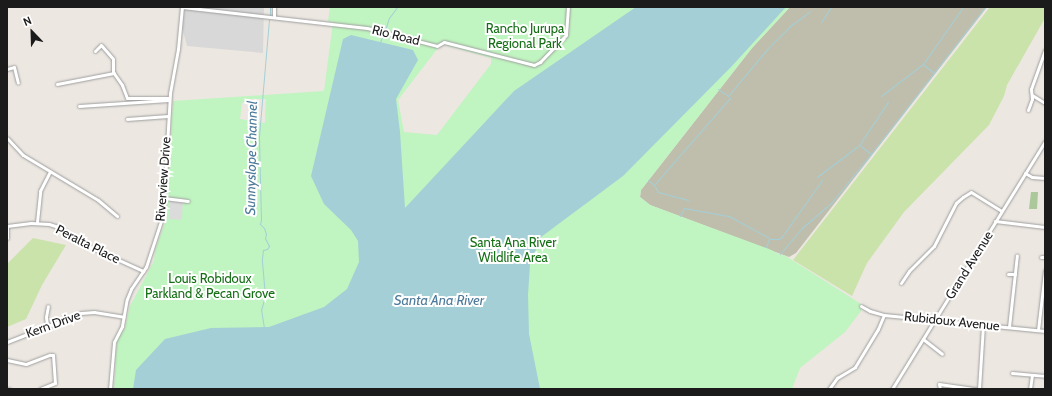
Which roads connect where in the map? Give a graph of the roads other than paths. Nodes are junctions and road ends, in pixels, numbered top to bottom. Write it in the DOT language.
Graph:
graph roads {
  1 [pos="182,7"];
  2 [pos="274,7"];
  3 [pos="568,7"];
  4 [pos="271,17"];
  5 [pos="1045,50"];
  6 [pos="95,51"];
  7 [pos="1043,59"];
  8 [pos="7,69"];
  9 [pos="114,73"];
  10 [pos="18,83"];
  11 [pos="57,84"];
  12 [pos="1032,95"];
  13 [pos="169,99"];
  14 [pos="129,100"];
  15 [pos="1045,103"];
  16 [pos="79,106"];
  17 [pos="1028,110"];
  18 [pos="168,116"];
  19 [pos="127,119"];
  20 [pos="7,138"];
  21 [pos="1045,141"];
  22 [pos="50,171"];
  23 [pos="1025,173"];
  24 [pos="1045,178"];
  25 [pos="164,198"];
  26 [pos="188,201"];
  27 [pos="1002,211"];
  28 [pos="117,216"];
  29 [pos="995,221"];
  30 [pos="36,222"];
  31 [pos="7,226"];
  32 [pos="1045,227"];
  33 [pos="7,238"];
  34 [pos="1017,255"];
  35 [pos="1045,270"];
  36 [pos="143,271"];
  37 [pos="1008,274"];
  38 [pos="1015,274"];
  39 [pos="901,283"];
  40 [pos="48,306"];
  41 [pos="861,306"];
  42 [pos="884,315"];
  43 [pos="124,317"];
  44 [pos="935,319"];
  45 [pos="47,325"];
  46 [pos="983,325"];
  47 [pos="1009,327"];
  48 [pos="1038,330"];
  49 [pos="1045,331"];
  50 [pos="923,339"];
  51 [pos="7,342"];
  52 [pos="942,354"];
  53 [pos="7,360"];
  54 [pos="1012,373"];
  55 [pos="1032,375"];
  56 [pos="1045,376"];
  57 [pos="40,389"];
  58 [pos="110,389"];
  59 [pos="829,389"];
  60 [pos="892,389"];
  61 [pos="940,389"];
  62 [pos="978,389"];
  63 [pos="1030,389"];
  1 -- 4 [label="street, Rio Road"];
  1 -- 13 [label="street, Riverview Drive"];
  2 -- 4 [label="street"];
  3 -- 4 [label="street, Rio Road"];
  5 -- 7 [label="street"];
  6 -- 9 [label="street"];
  7 -- 12 [label="street"];
  8 -- 10 [label="street"];
  9 -- 11 [label="street"];
  9 -- 14 [label="street"];
  12 -- 15 [label="street"];
  12 -- 17 [label="street"];
  13 -- 14 [label="street"];
  13 -- 18 [label="street, Riverview Drive"];
  14 -- 16 [label="street"];
  18 -- 19 [label="street"];
  18 -- 25 [label="street, Riverview Drive"];
  20 -- 22 [label="street"];
  21 -- 23 [label="street, Grand Avenue"];
  22 -- 28 [label="street"];
  22 -- 30 [label="street"];
  23 -- 24 [label="street"];
  23 -- 27 [label="street, Grand Avenue"];
  25 -- 26 [label="street"];
  25 -- 36 [label="street, Riverview Drive"];
  27 -- 29 [label="street, Grand Avenue"];
  27 -- 39 [label="street"];
  29 -- 32 [label="street"];
  29 -- 44 [label="street, Grand Avenue"];
  30 -- 31 [label="street, Peralta Place"];
  30 -- 36 [label="street, Peralta Place"];
  31 -- 33 [label="street"];
  34 -- 38 [label="street"];
  35 -- 48 [label="street"];
  36 -- 43 [label="street, Riverview Drive"];
  37 -- 38 [label="street"];
  38 -- 47 [label="street"];
  40 -- 45 [label="street"];
  41 -- 42 [label="street, Rubidoux Avenue"];
  42 -- 44 [label="street, Rubidoux Avenue"];
  42 -- 59 [label="street"];
  43 -- 45 [label="street, Kern Drive"];
  43 -- 58 [label="street, Riverview Drive"];
  44 -- 46 [label="street, Rubidoux Avenue"];
  44 -- 50 [label="street, Grand Avenue"];
  45 -- 51 [label="street, Kern Drive"];
  46 -- 47 [label="street, Rubidoux Avenue"];
  46 -- 62 [label="street"];
  47 -- 48 [label="street, Rubidoux Avenue"];
  48 -- 49 [label="street, Rubidoux Avenue"];
  50 -- 52 [label="street"];
  50 -- 60 [label="street, Grand Avenue"];
  53 -- 57 [label="street"];
  54 -- 55 [label="street"];
  55 -- 56 [label="street"];
  55 -- 63 [label="street"];
  61 -- 62 [label="street"];
}
